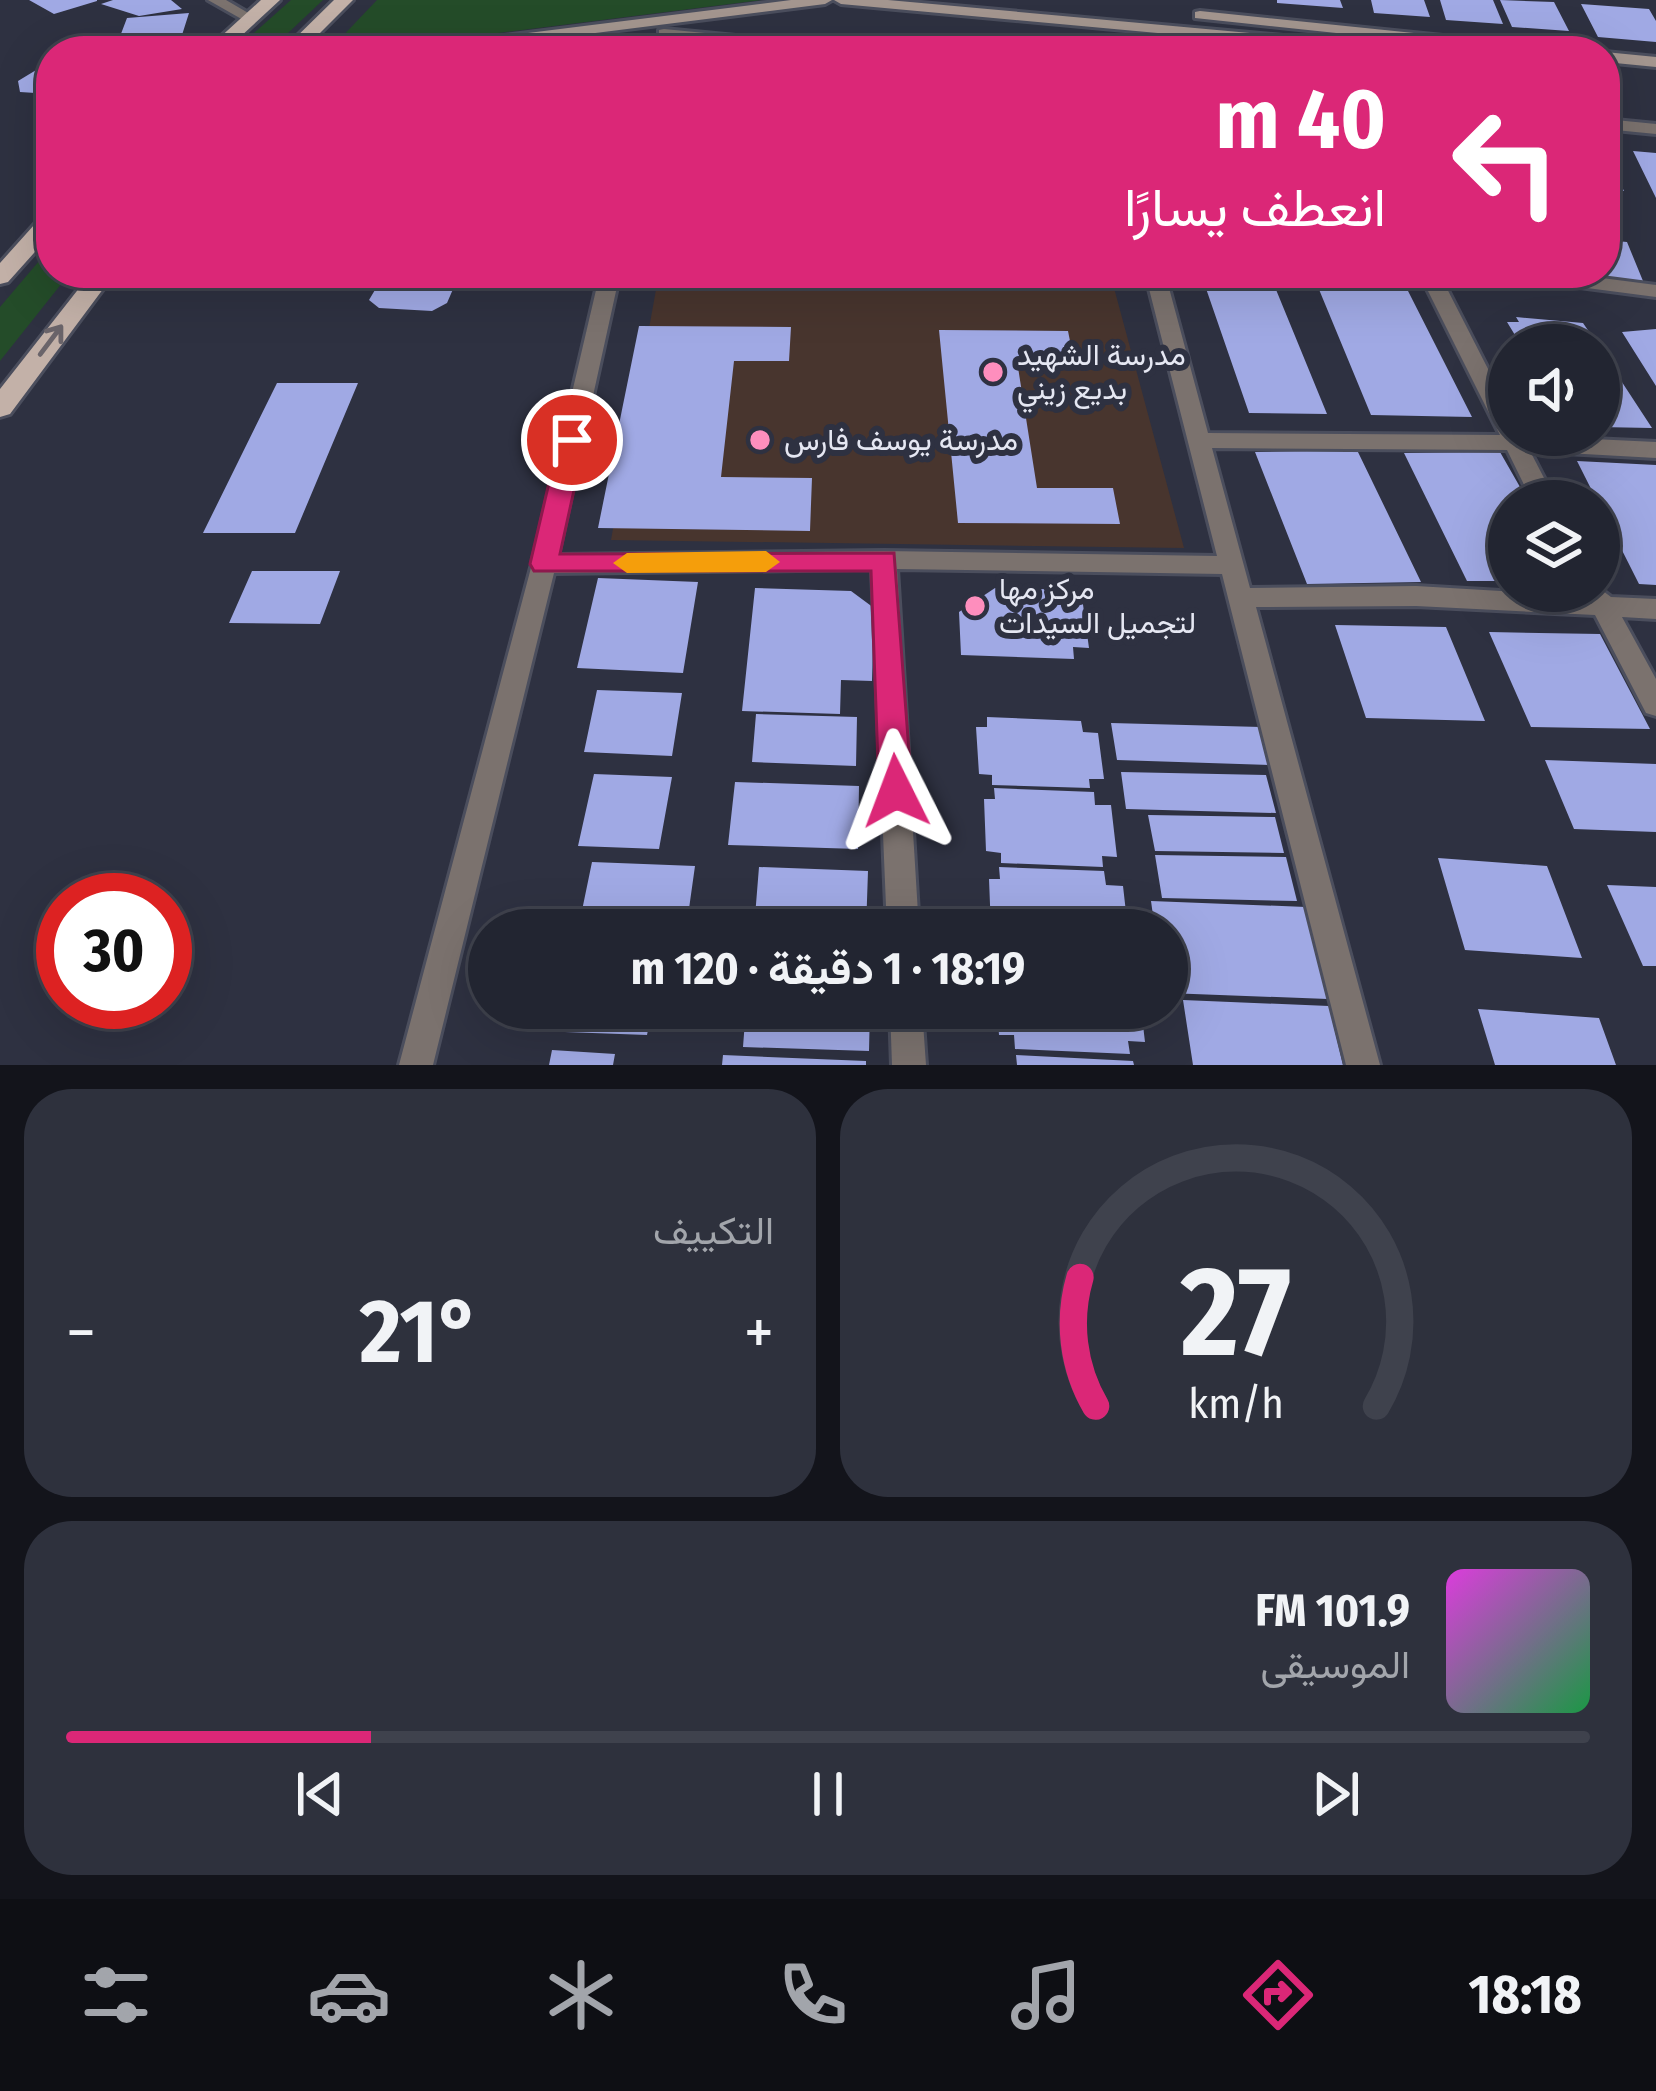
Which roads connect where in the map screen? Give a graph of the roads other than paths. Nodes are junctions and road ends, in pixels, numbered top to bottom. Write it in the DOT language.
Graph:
graph roads {
  1 [pos="215,0"];
  2 [pos="272,0"];
  3 [pos="344,0"];
  4 [pos="824,0"];
  5 [pos="841,0"];
  6 [pos="1041,0"];
  7 [pos="250,18"];
  8 [pos="667,25"];
  9 [pos="1316,34"];
  10 [pos="230,36"];
  11 [pos="307,36"];
  12 [pos="561,36"];
  13 [pos="664,36"];
  14 [pos="744,36"];
  15 [pos="1326,36"];
  16 [pos="1344,36"];
  17 [pos="1620,58"];
  18 [pos="1656,62"];
  19 [pos="1620,72"];
  20 [pos="1656,76"];
  21 [pos="1620,125"];
  22 [pos="1656,129"];
  23 [pos="36,237"];
  24 [pos="0,277"];
  25 [pos="1620,286"];
  26 [pos="92,288"];
  27 [pos="607,288"];
  28 [pos="1159,288"];
  29 [pos="1436,288"];
  30 [pos="1656,291"];
  31 [pos="1488,395"];
  32 [pos="0,408"];
  33 [pos="1198,440"];
  34 [pos="1488,443"];
  35 [pos="1620,448"];
  36 [pos="1656,450"];
  37 [pos="884,560"];
  38 [pos="544,564"];
  39 [pos="1229,565"];
  40 [pos="1488,597"];
  41 [pos="1239,598"];
  42 [pos="1620,603"];
  43 [pos="1656,609"];
  44 [pos="1606,612"];
  45 [pos="1656,705"];
  46 [pos="902,909"];
  47 [pos="908,1029"];
  48 [pos="416,1065"];
  49 [pos="909,1065"];
  50 [pos="1363,1065"];
  1 -- 7 [label="street"];
  2 -- 7 [label="main road"];
  3 -- 11 [label="main road"];
  4 -- 8 [label="street"];
  5 -- 9 [label="street"];
  6 -- 9 [label="street"];
  7 -- 10 [label="main road"];
  8 -- 12 [label="street"];
  8 -- 13 [label="street"];
  8 -- 14 [label="street"];
  9 -- 15 [label="street"];
  9 -- 16 [label="street"];
  17 -- 18 [label="street"];
  19 -- 20 [label="street"];
  21 -- 22 [label="street"];
  23 -- 24 [label="main road"];
  25 -- 30 [label="street"];
  32 -- 26 [label="main road, one-way"];
  27 -- 38 [label="street"];
  28 -- 33 [label="street"];
  29 -- 31 [label="street"];
  33 -- 34 [label="street"];
  33 -- 39 [label="street"];
  35 -- 36 [label="street"];
  37 -- 38 [label="street"];
  37 -- 39 [label="street"];
  37 -- 46 [label="street"];
  38 -- 48 [label="street"];
  39 -- 41 [label="street"];
  40 -- 41 [label="street"];
  41 -- 50 [label="street"];
  42 -- 43 [label="street"];
  44 -- 45 [label="street"];
  47 -- 49 [label="street"];
}
